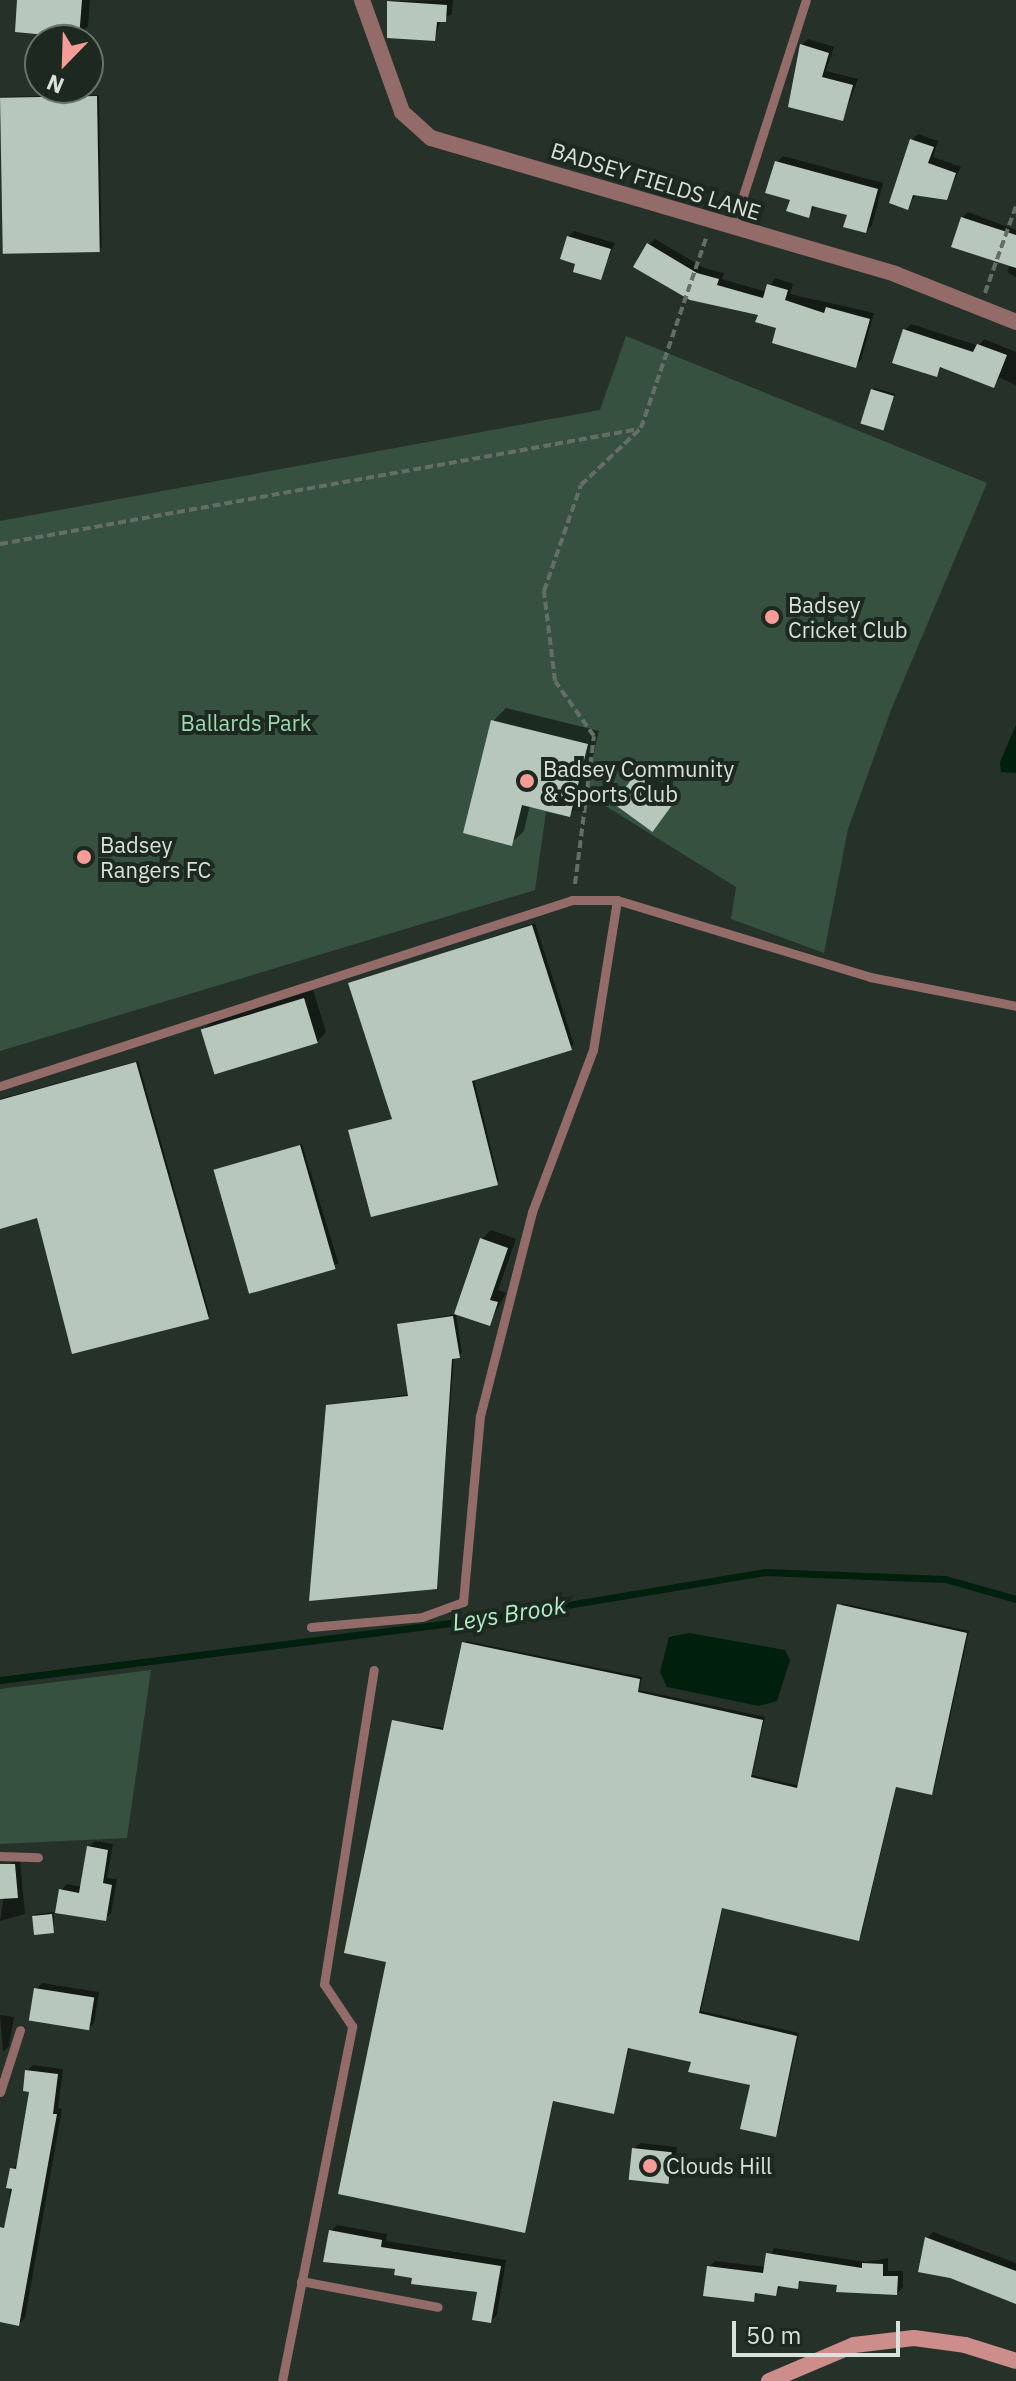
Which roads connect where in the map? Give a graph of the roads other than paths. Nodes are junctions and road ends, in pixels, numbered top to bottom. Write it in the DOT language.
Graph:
graph roads {
  1 [pos="362,0"];
  2 [pos="806,0"];
  3 [pos="733,227"];
  4 [pos="1016,322"];
  5 [pos="617,900"];
  6 [pos="1016,1006"];
  7 [pos="0,1086"];
  8 [pos="311,1627"];
  9 [pos="374,1670"];
  10 [pos="0,1856"];
  11 [pos="38,1857"];
  12 [pos="20,2030"];
  13 [pos="0,2092"];
  14 [pos="301,2281"];
  15 [pos="438,2307"];
  16 [pos="1016,2361"];
  17 [pos="282,2381"];
  18 [pos="769,2381"];
  1 -- 3 [label="street, BADSEY FIELDS LANE"];
  2 -- 3 [label="lane"];
  3 -- 4 [label="street, BADSEY FIELDS LANE"];
  5 -- 6 [label="lane"];
  5 -- 7 [label="lane"];
  5 -- 8 [label="lane"];
  9 -- 14 [label="lane"];
  10 -- 11 [label="lane"];
  12 -- 13 [label="lane"];
  14 -- 15 [label="lane"];
  14 -- 17 [label="lane"];
  16 -- 18 [label="main road"];
}
